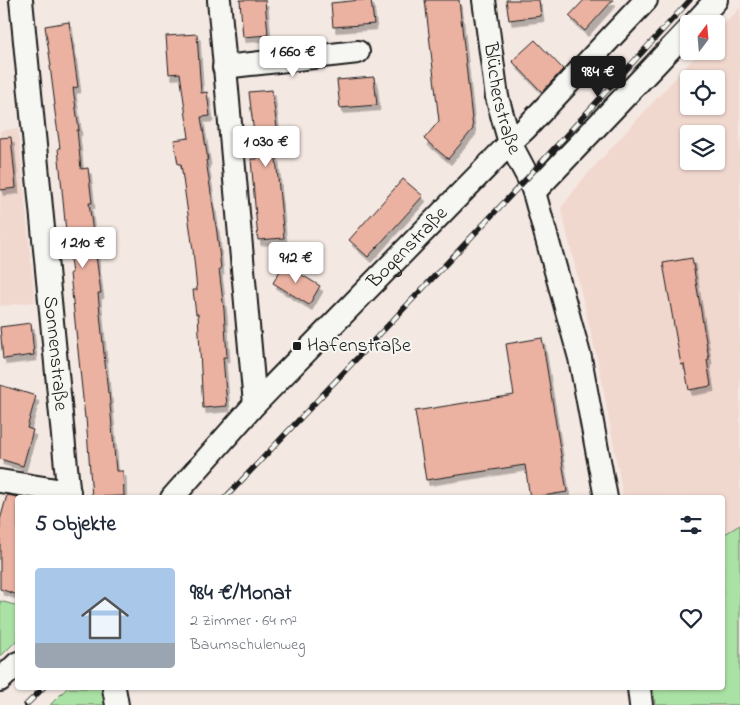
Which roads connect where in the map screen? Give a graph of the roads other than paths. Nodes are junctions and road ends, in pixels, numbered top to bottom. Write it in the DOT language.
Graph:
graph roads {
  1 [pos="21,0"];
  2 [pos="219,0"];
  3 [pos="484,0"];
  4 [pos="646,0"];
  5 [pos="716,0"];
  6 [pos="702,15"];
  7 [pos="680,38"];
  8 [pos="358,52"];
  9 [pos="224,68"];
  10 [pos="510,143"];
  11 [pos="534,192"];
  12 [pos="254,404"];
  13 [pos="0,481"];
  14 [pos="69,495"];
  15 [pos="175,495"];
  16 [pos="605,495"];
  17 [pos="15,666"];
  18 [pos="0,680"];
  19 [pos="114,690"];
  20 [pos="638,690"];
  21 [pos="117,705"];
  22 [pos="641,705"];
  1 -- 14 [label="street, Sonnenstraße"];
  2 -- 9 [label="street"];
  3 -- 10 [label="street, Blücherstraße"];
  4 -- 10 [label="street, Bogenstraße"];
  5 -- 6 [label="street"];
  7 -- 11 [label="street"];
  8 -- 9 [label="street"];
  9 -- 12 [label="street"];
  10 -- 11 [label="street, Blücherstraße"];
  10 -- 12 [label="street, Bogenstraße"];
  11 -- 16 [label="street"];
  12 -- 15 [label="street, Bogenstraße"];
  13 -- 14 [label="street"];
  17 -- 18 [label="street"];
  19 -- 21 [label="street"];
  20 -- 22 [label="street"];
}
